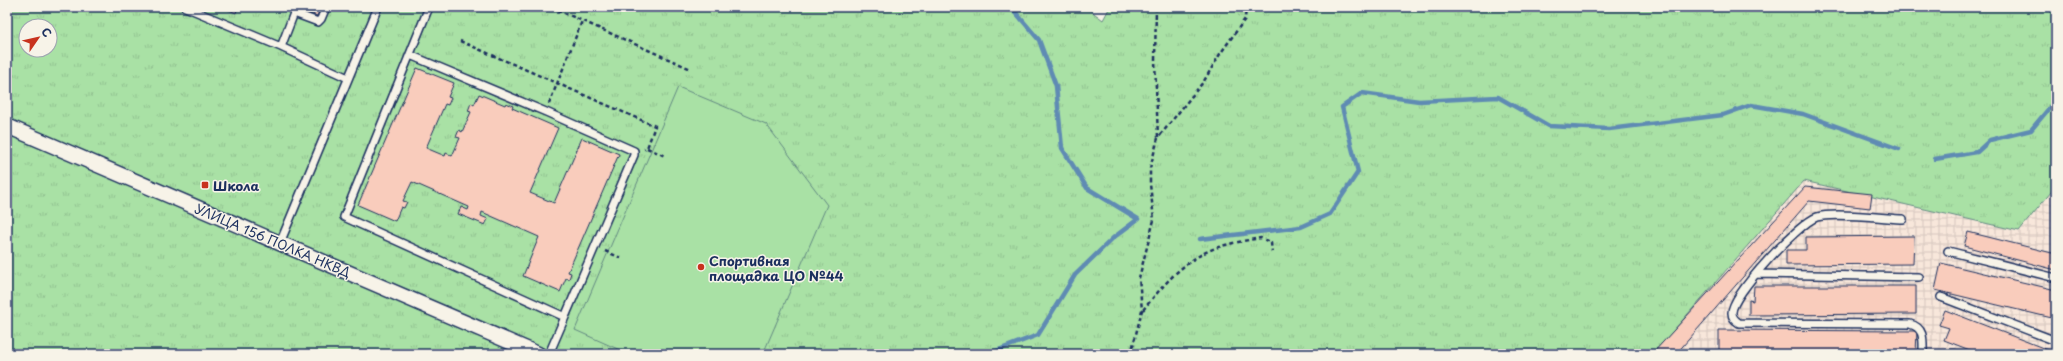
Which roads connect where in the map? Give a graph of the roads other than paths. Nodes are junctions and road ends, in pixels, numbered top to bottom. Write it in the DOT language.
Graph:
graph roads {
  1 [pos="186,7"];
  2 [pos="326,7"];
  3 [pos="378,7"];
  4 [pos="428,7"];
  5 [pos="281,47"];
  6 [pos="410,55"];
  7 [pos="348,78"];
  8 [pos="7,126"];
  9 [pos="1903,219"];
  10 [pos="280,243"];
  11 [pos="1948,251"];
  12 [pos="1756,274"];
  13 [pos="1919,277"];
  14 [pos="2056,278"];
  15 [pos="1941,297"];
  16 [pos="565,317"];
  17 [pos="2056,341"];
  18 [pos="538,354"];
  19 [pos="550,354"];
  20 [pos="1923,354"];
  1 -- 5 [label="lane"];
  2 -- 5 [label="lane"];
  3 -- 7 [label="lane"];
  4 -- 6 [label="lane"];
  5 -- 7 [label="lane"];
  6 -- 16 [label="lane"];
  6 -- 16 [label="lane"];
  7 -- 10 [label="lane"];
  8 -- 10 [label="street, УЛИЦА 156 ПОЛКА НКВД"];
  9 -- 12 [label="lane"];
  10 -- 18 [label="street, УЛИЦА 156 ПОЛКА НКВД"];
  11 -- 14 [label="lane"];
  12 -- 13 [label="lane"];
  12 -- 20 [label="lane"];
  15 -- 17 [label="lane"];
  16 -- 19 [label="lane"];
}
